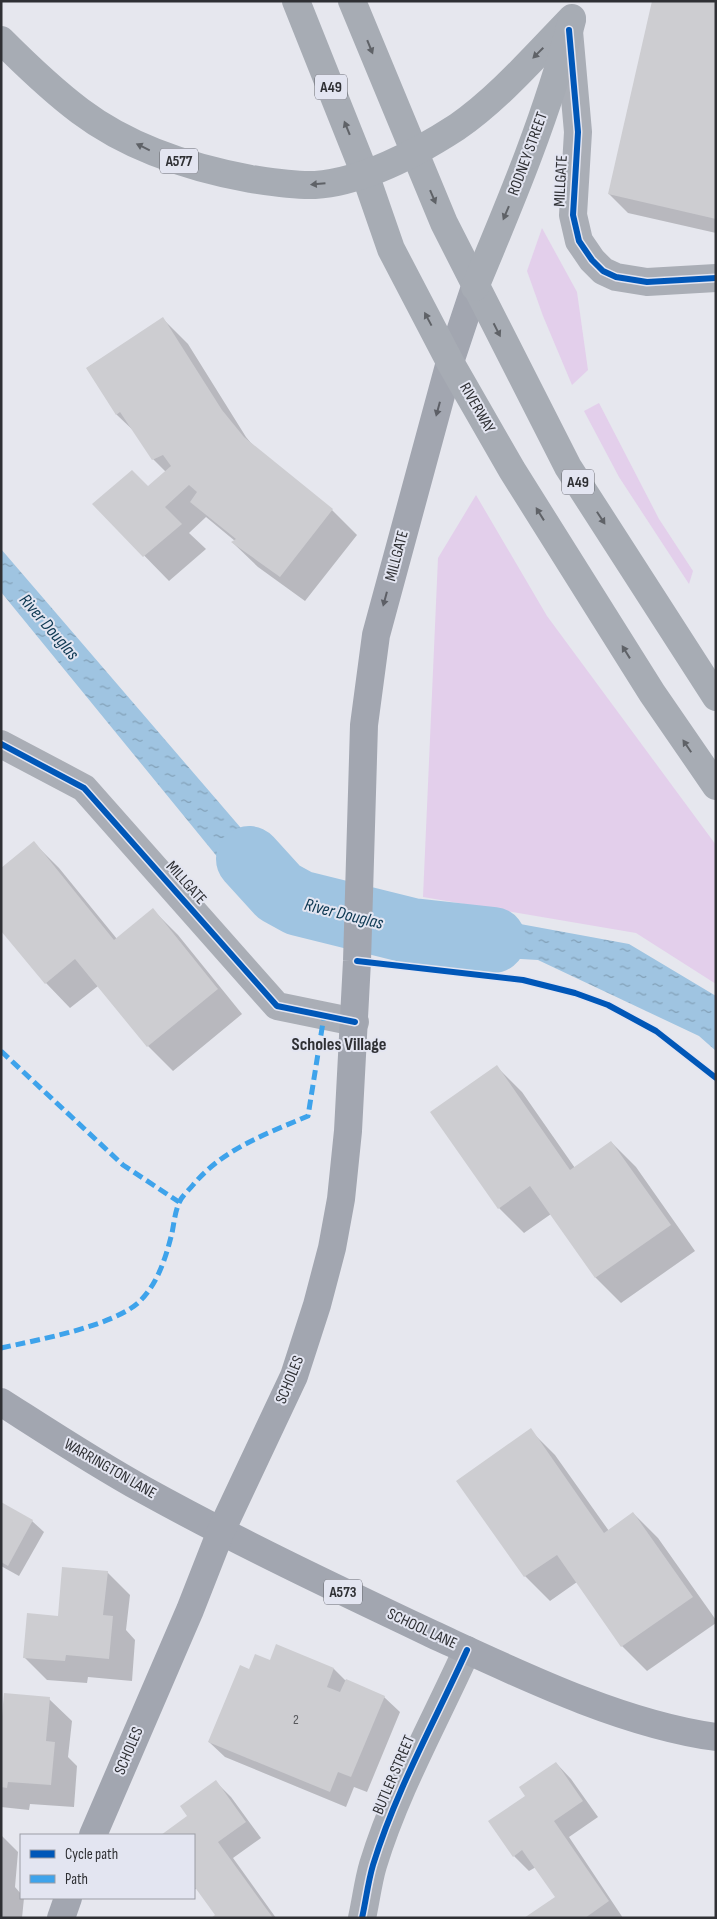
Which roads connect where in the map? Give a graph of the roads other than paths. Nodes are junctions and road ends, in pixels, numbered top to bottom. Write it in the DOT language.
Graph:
graph roads {
  1 [pos="296,1"];
  2 [pos="352,1"];
  3 [pos="573,16"];
  4 [pos="1,40"];
  5 [pos="414,152"];
  6 [pos="365,174"];
  7 [pos="716,278"];
  8 [pos="475,287"];
  9 [pos="450,362"];
  10 [pos="716,697"];
  11 [pos="1,744"];
  12 [pos="716,786"];
  13 [pos="359,892"];
  14 [pos="355,1022"];
  15 [pos="1,1402"];
  16 [pos="221,1531"];
  17 [pos="467,1650"];
  18 [pos="716,1737"];
  19 [pos="93,1834"];
  20 [pos="68,1899"];
  21 [pos="61,1918"];
  22 [pos="362,1918"];
  6 -- 1 [label="highway, RIVERWAY / A49, one-way"];
  2 -- 5 [label="highway, A49, one-way"];
  3 -- 5 [label="highway, A577, one-way"];
  3 -- 7 [label="street, MILLGATE"];
  3 -- 8 [label="highway, RODNEY STREET, one-way"];
  6 -- 4 [label="highway, A577, one-way"];
  5 -- 6 [label="highway, A577"];
  5 -- 8 [label="highway, A49, one-way"];
  9 -- 6 [label="highway, RIVERWAY / A49, one-way"];
  8 -- 9 [label="main road, MILLGATE"];
  8 -- 10 [label="highway, A49, one-way"];
  12 -- 9 [label="highway, RIVERWAY / A49, one-way"];
  9 -- 13 [label="main road, MILLGATE, one-way"];
  11 -- 14 [label="street, MILLGATE"];
  13 -- 14 [label="main road, SCHOLES"];
  14 -- 16 [label="main road, SCHOLES"];
  15 -- 16 [label="main road, WARRINGTON LANE / A573"];
  16 -- 17 [label="main road, SCHOOL LANE / A573"];
  16 -- 19 [label="main road, SCHOLES"];
  17 -- 18 [label="main road, SCHOOL LANE / A573"];
  17 -- 22 [label="street, BUTLER STREET"];
  20 -- 21 [label="main road"];
}
